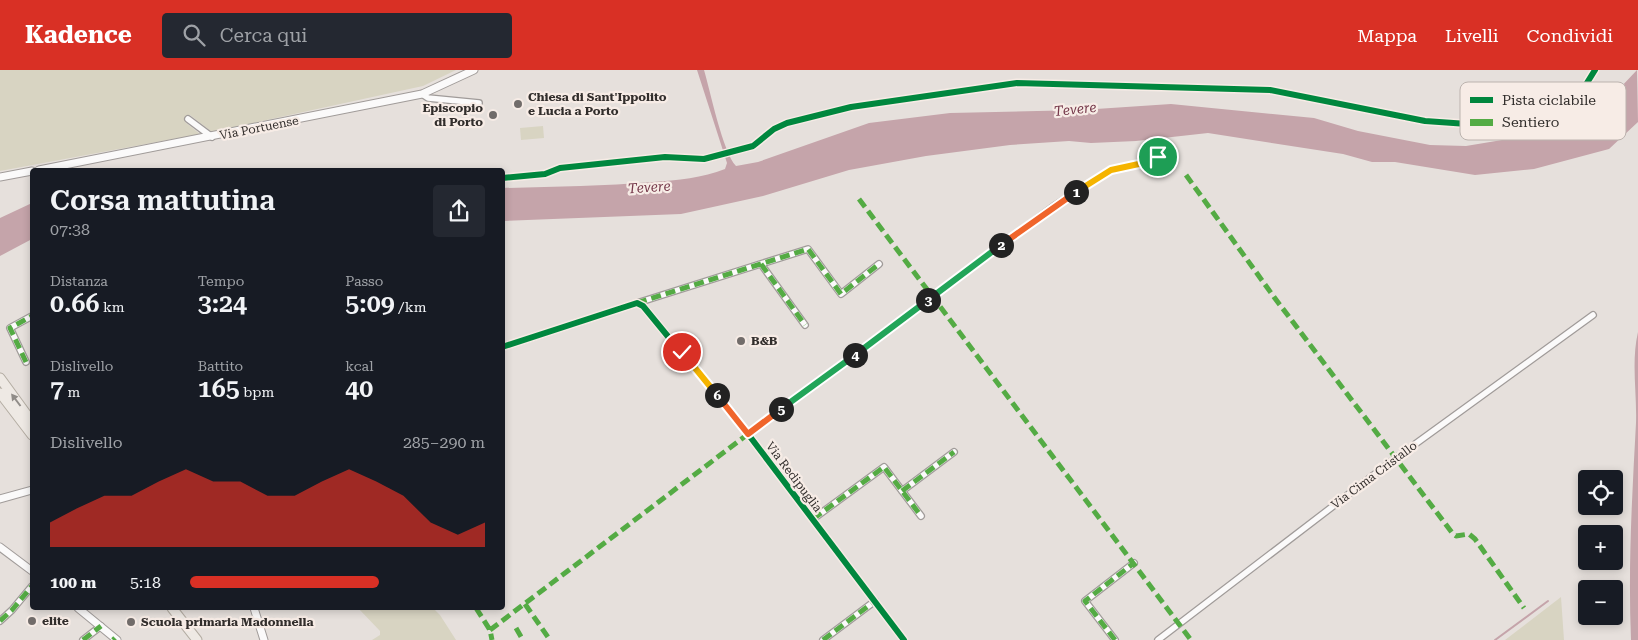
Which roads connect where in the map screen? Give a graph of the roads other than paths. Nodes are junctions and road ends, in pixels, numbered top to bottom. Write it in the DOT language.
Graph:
graph roads {
  1 [pos="474,70"];
  2 [pos="422,94"];
  3 [pos="479,103"];
  4 [pos="188,119"];
  5 [pos="212,137"];
  6 [pos="1158,157"];
  7 [pos="49,168"];
  8 [pos="30,171"];
  9 [pos="0,177"];
  10 [pos="762,264"];
  11 [pos="879,264"];
  12 [pos="637,303"];
  13 [pos="1593,315"];
  14 [pos="30,317"];
  15 [pos="805,325"];
  16 [pos="505,346"];
  17 [pos="26,362"];
  18 [pos="0,378"];
  19 [pos="0,393"];
  20 [pos="30,419"];
  21 [pos="30,432"];
  22 [pos="748,434"];
  23 [pos="954,452"];
  24 [pos="30,491"];
  25 [pos="902,491"];
  26 [pos="0,499"];
  27 [pos="920,516"];
  28 [pos="813,520"];
  29 [pos="0,547"];
  30 [pos="1134,563"];
  31 [pos="30,569"];
  32 [pos="30,588"];
  33 [pos="875,602"];
  34 [pos="81,610"];
  35 [pos="167,610"];
  36 [pos="174,610"];
  37 [pos="255,610"];
  38 [pos="0,621"];
  39 [pos="101,626"];
  40 [pos="115,639"];
  41 [pos="83,640"];
  42 [pos="190,640"];
  43 [pos="197,640"];
  44 [pos="264,640"];
  45 [pos="823,640"];
  46 [pos="904,640"];
  47 [pos="1115,640"];
  48 [pos="1158,640"];
  1 -- 2 [label="street, Via Portuense"];
  2 -- 3 [label="street"];
  2 -- 5 [label="street, Via Portuense"];
  4 -- 5 [label="street"];
  5 -- 7 [label="street, Via Portuense"];
  6 -- 22 [label="street"];
  8 -- 9 [label="street"];
  10 -- 11 [label="street"];
  10 -- 12 [label="street"];
  10 -- 15 [label="street"];
  12 -- 16 [label="street"];
  12 -- 22 [label="street, Via Redipuglia"];
  13 -- 48 [label="street, Via Cima Cristallo"];
  14 -- 17 [label="street"];
  20 -- 18 [label="main road, one-way"];
  19 -- 21 [label="main road"];
  22 -- 28 [label="street, Via Redipuglia"];
  23 -- 25 [label="street"];
  24 -- 26 [label="street"];
  25 -- 27 [label="street"];
  25 -- 28 [label="street"];
  28 -- 33 [label="street, Via Redipuglia"];
  29 -- 31 [label="street"];
  30 -- 47 [label="street"];
  32 -- 38 [label="street"];
  33 -- 45 [label="street"];
  33 -- 46 [label="street, Via Redipuglia"];
  34 -- 39 [label="street"];
  35 -- 42 [label="main road"];
  36 -- 43 [label="main road"];
  37 -- 44 [label="street"];
  39 -- 40 [label="street"];
  39 -- 41 [label="street"];
}
